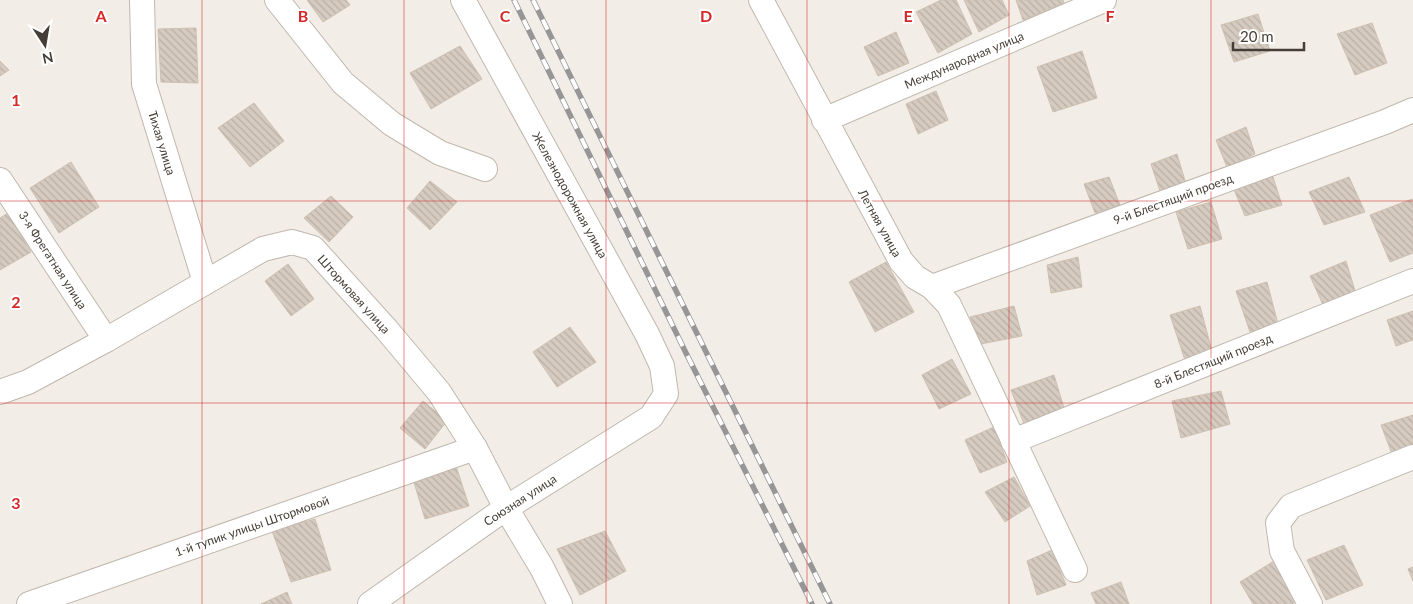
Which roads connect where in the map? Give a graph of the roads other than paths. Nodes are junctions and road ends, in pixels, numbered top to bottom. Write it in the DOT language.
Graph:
graph roads {
  1 [pos="142,0"];
  2 [pos="277,0"];
  3 [pos="463,0"];
  4 [pos="761,0"];
  5 [pos="1104,0"];
  6 [pos="1413,110"];
  7 [pos="824,120"];
  8 [pos="485,169"];
  9 [pos="0,180"];
  10 [pos="1413,281"];
  11 [pos="205,282"];
  12 [pos="932,287"];
  13 [pos="106,340"];
  14 [pos="0,392"];
  15 [pos="666,394"];
  16 [pos="1013,441"];
  17 [pos="475,448"];
  18 [pos="1413,457"];
  19 [pos="506,508"];
  20 [pos="1075,570"];
  21 [pos="30,604"];
  22 [pos="370,604"];
  23 [pos="560,604"];
  24 [pos="1310,604"];
  1 -- 11 [label="street, Тихая улица"];
  2 -- 8 [label="street"];
  3 -- 15 [label="street, Железнодорожная улица"];
  4 -- 7 [label="street, Летняя улица"];
  5 -- 7 [label="street, Международная улица"];
  6 -- 12 [label="street, 9-й Блестящий проезд"];
  7 -- 12 [label="street, Летняя улица"];
  9 -- 13 [label="street, 3-я Фрегатная улица"];
  10 -- 16 [label="street, 8-й Блестящий проезд"];
  11 -- 13 [label="street, Штормовая улица"];
  11 -- 17 [label="street, Штормовая улица"];
  12 -- 16 [label="street, Летняя улица"];
  13 -- 14 [label="street, Штормовая улица"];
  15 -- 19 [label="street, Союзная улица"];
  16 -- 20 [label="street, Летняя улица"];
  17 -- 19 [label="street, Штормовая улица"];
  17 -- 21 [label="street, 1-й тупик улицы Штормовой"];
  18 -- 24 [label="street"];
  19 -- 22 [label="street, Союзная улица"];
  19 -- 23 [label="street, Штормовая улица"];
}
